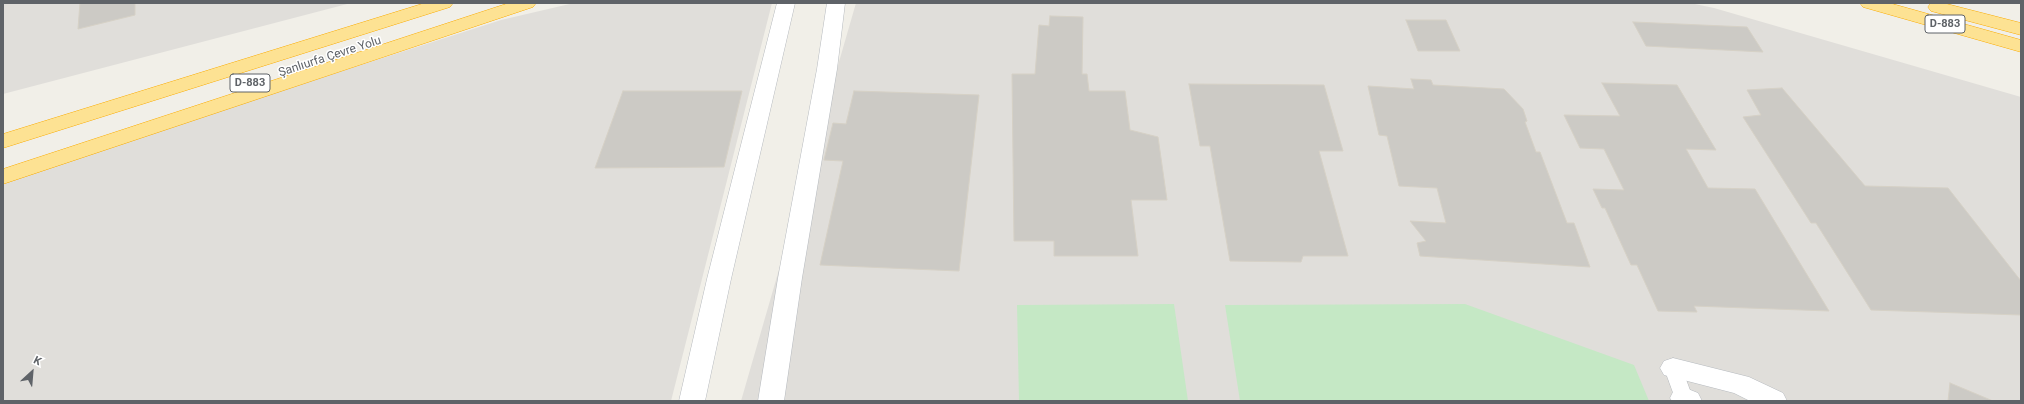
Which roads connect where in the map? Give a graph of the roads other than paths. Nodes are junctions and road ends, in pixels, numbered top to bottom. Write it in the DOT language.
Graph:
graph roads {
  1 [pos="404,3"];
  2 [pos="444,3"];
  3 [pos="497,3"];
  4 [pos="527,3"];
  5 [pos="786,3"];
  6 [pos="836,3"];
  7 [pos="1869,3"];
  8 [pos="1920,3"];
  9 [pos="2021,29"];
  10 [pos="2021,46"];
  11 [pos="3,130"];
  12 [pos="3,141"];
  13 [pos="3,163"];
  14 [pos="3,177"];
  15 [pos="1673,368"];
  16 [pos="1685,400"];
  17 [pos="692,401"];
  18 [pos="771,401"];
  19 [pos="1774,401"];
  1 -- 11 [label="highway"];
  2 -- 12 [label="highway, Şanlıurfa Çevre Yolu / D-883"];
  3 -- 13 [label="highway, Şanlıurfa Çevre Yolu / D-883"];
  4 -- 14 [label="highway"];
  5 -- 17 [label="street"];
  6 -- 18 [label="street"];
  7 -- 10 [label="highway, D-883"];
  8 -- 9 [label="highway, D-883"];
  15 -- 16 [label="street"];
  15 -- 19 [label="street"];
}
